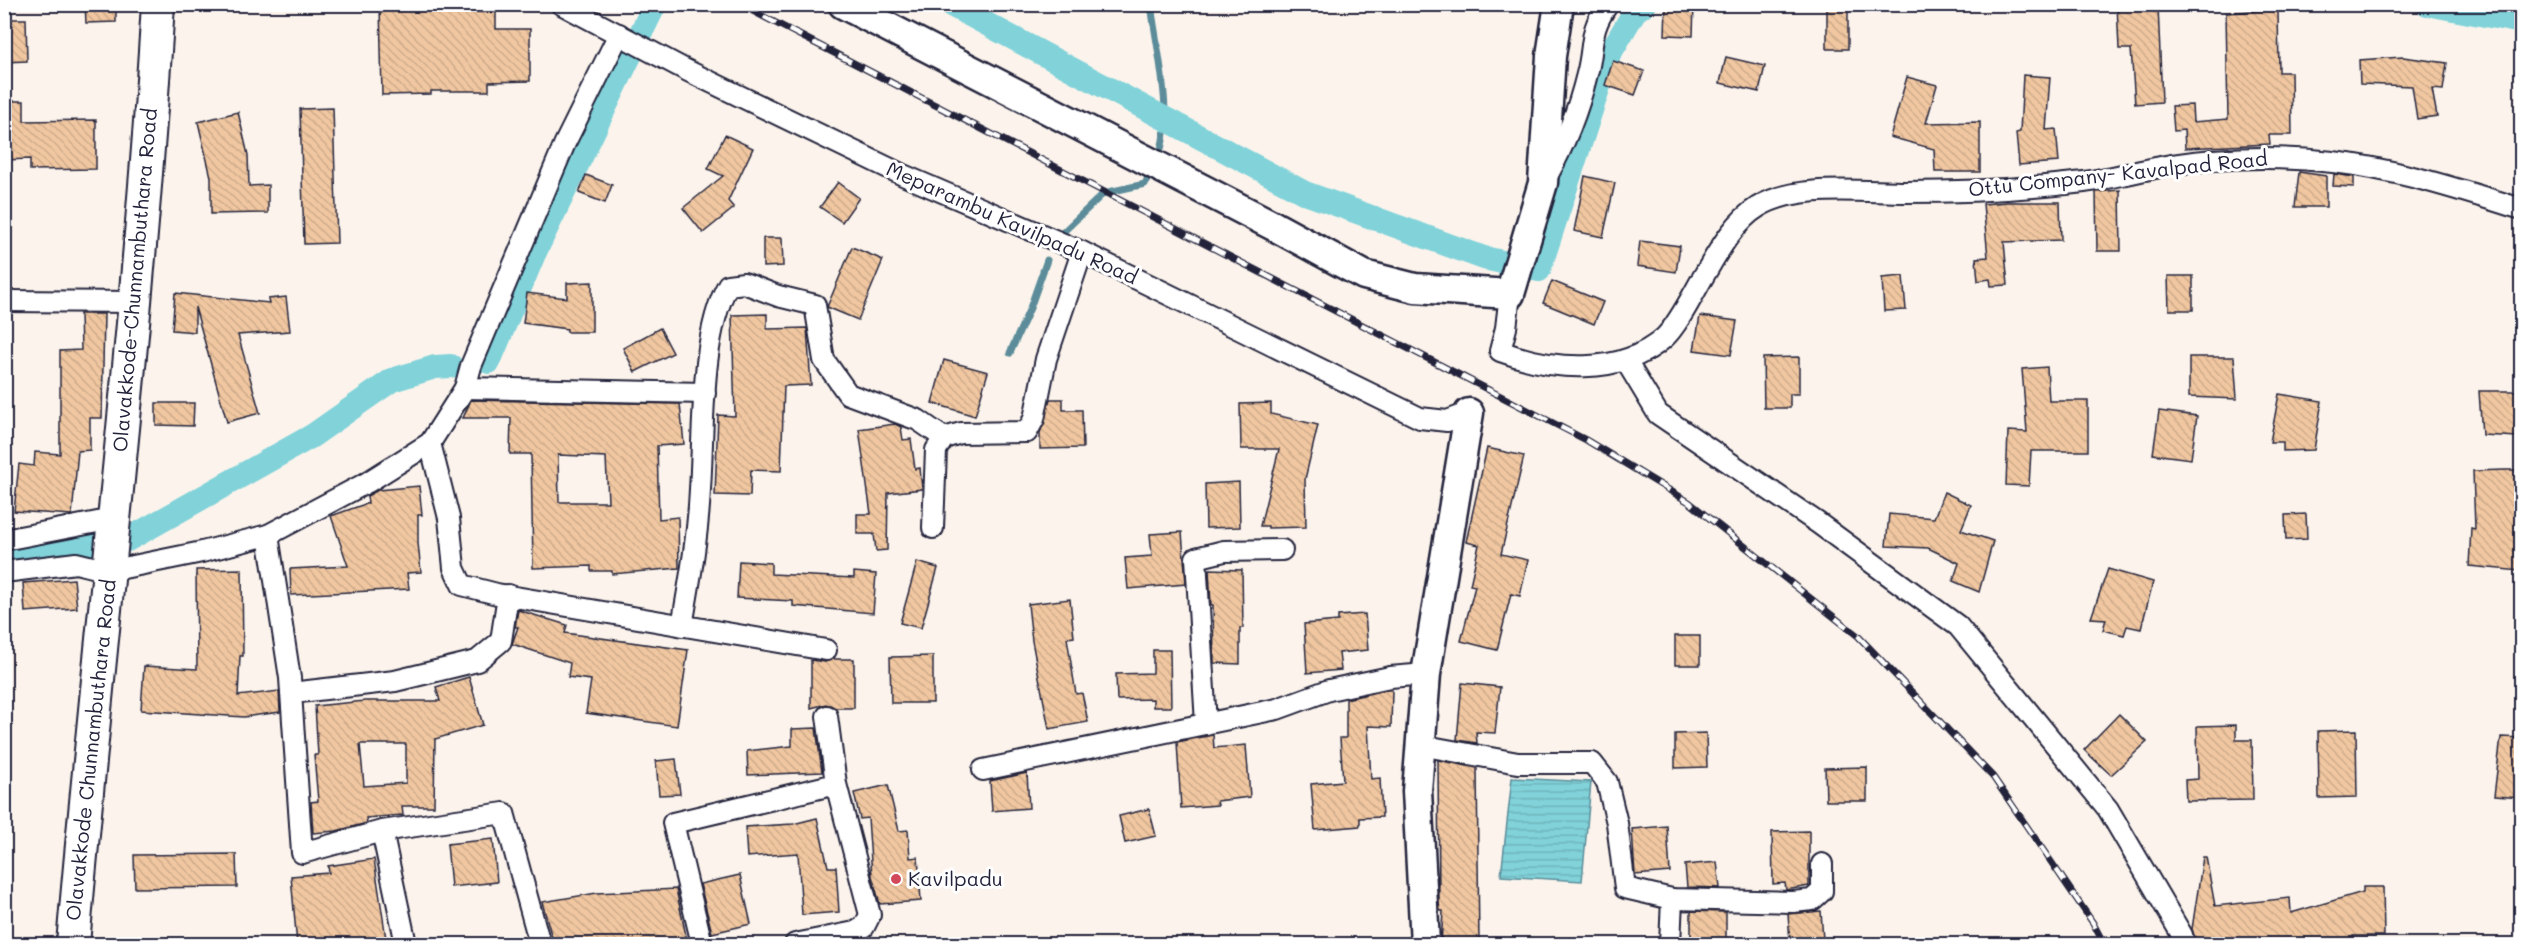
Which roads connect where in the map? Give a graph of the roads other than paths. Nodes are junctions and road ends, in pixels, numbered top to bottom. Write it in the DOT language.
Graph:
graph roads {
  1 [pos="158,4"];
  2 [pos="561,4"];
  3 [pos="843,4"];
  4 [pos="1559,4"];
  5 [pos="1608,4"];
  6 [pos="619,34"];
  7 [pos="1543,183"];
  8 [pos="2522,209"];
  9 [pos="1082,252"];
  10 [pos="1510,294"];
  11 [pos="4,301"];
  12 [pos="137,302"];
  13 [pos="1626,361"];
  14 [pos="465,388"];
  15 [pos="705,393"];
  16 [pos="1469,413"];
  17 [pos="944,438"];
  18 [pos="430,442"];
  19 [pos="933,528"];
  20 [pos="268,535"];
  21 [pos="4,540"];
  22 [pos="112,544"];
  23 [pos="1282,550"];
  24 [pos="4,572"];
  25 [pos="508,596"];
  26 [pos="682,626"];
  27 [pos="826,650"];
  28 [pos="1426,674"];
  29 [pos="291,693"];
  30 [pos="826,716"];
  31 [pos="1206,724"];
  32 [pos="1420,745"];
  33 [pos="983,770"];
  34 [pos="836,784"];
  35 [pos="382,831"];
  36 [pos="1822,864"];
  37 [pos="1672,899"];
  38 [pos="73,945"];
  39 [pos="406,945"];
  40 [pos="540,945"];
  41 [pos="702,945"];
  42 [pos="795,945"];
  43 [pos="1425,945"];
  44 [pos="1670,945"];
  45 [pos="2184,945"];
  1 -- 12 [label="main road, Olavakkode-Chunnambuthara Road"];
  2 -- 6 [label="street, Meparambu Kavilpadu Road"];
  3 -- 10 [label="main road"];
  4 -- 7 [label="main road"];
  5 -- 7 [label="street"];
  6 -- 9 [label="street, Meparambu Kavilpadu Road"];
  6 -- 14 [label="street"];
  7 -- 10 [label="main road"];
  8 -- 13 [label="street, Ottu Company- Kavalpad Road"];
  9 -- 16 [label="street, Meparambu Kavilpadu Road"];
  9 -- 17 [label="street"];
  10 -- 13 [label="street, Ottu Company- Kavalpad Road"];
  11 -- 12 [label="street"];
  12 -- 22 [label="main road, Olavakkode-Chunnambuthara Road"];
  13 -- 45 [label="street"];
  14 -- 15 [label="street"];
  14 -- 18 [label="street"];
  15 -- 17 [label="street"];
  15 -- 26 [label="street"];
  16 -- 28 [label="main road"];
  17 -- 19 [label="street"];
  18 -- 20 [label="street"];
  18 -- 25 [label="street"];
  20 -- 22 [label="street"];
  20 -- 29 [label="street"];
  21 -- 22 [label="street"];
  22 -- 24 [label="street"];
  22 -- 38 [label="main road, Olavakkode Chunnambuthara Road"];
  23 -- 31 [label="street"];
  25 -- 26 [label="street"];
  25 -- 29 [label="street"];
  26 -- 27 [label="street"];
  28 -- 31 [label="street"];
  28 -- 32 [label="main road"];
  29 -- 35 [label="street"];
  30 -- 34 [label="street"];
  31 -- 33 [label="street"];
  32 -- 37 [label="street"];
  32 -- 43 [label="main road"];
  34 -- 41 [label="street"];
  34 -- 42 [label="street"];
  35 -- 39 [label="street"];
  35 -- 40 [label="street"];
  36 -- 37 [label="street"];
  37 -- 44 [label="street"];
}
